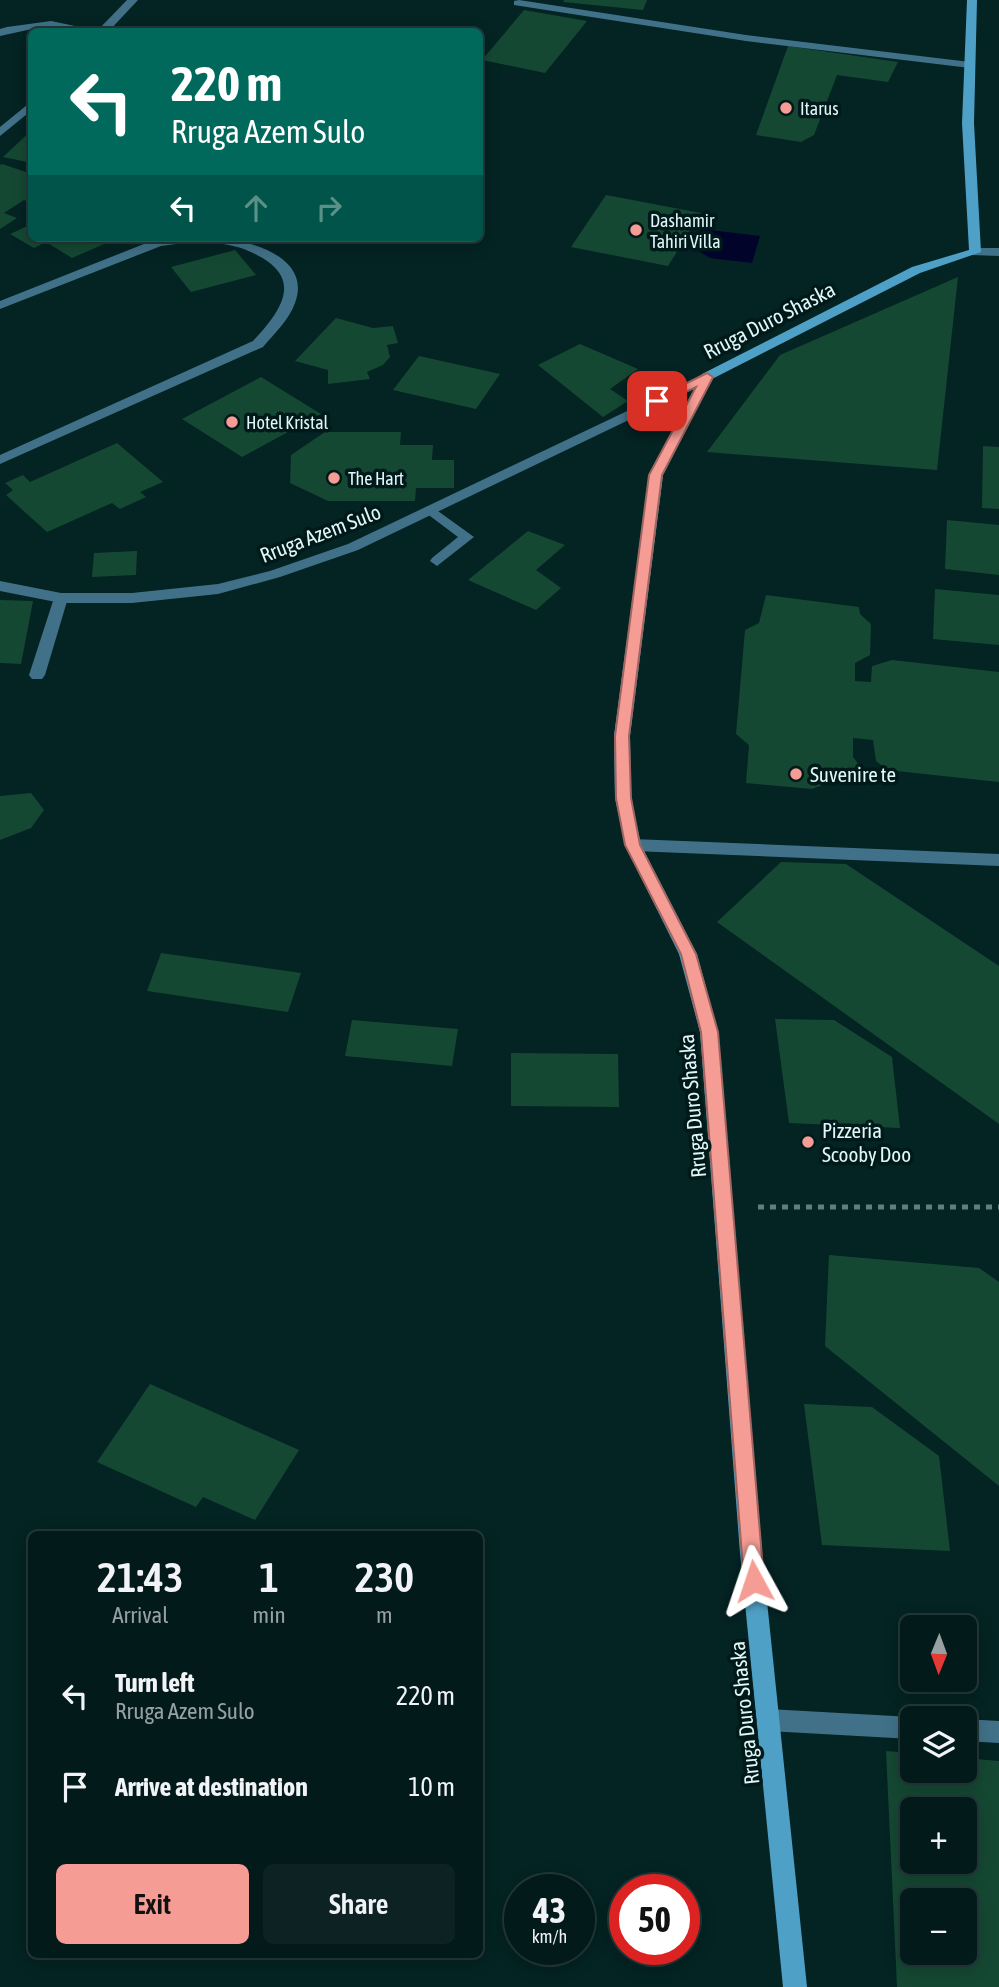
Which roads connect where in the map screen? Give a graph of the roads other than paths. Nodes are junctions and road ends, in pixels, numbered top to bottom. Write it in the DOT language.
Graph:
graph roads {
  1 [pos="133,0"];
  2 [pos="972,0"];
  3 [pos="518,3"];
  4 [pos="73,28"];
  5 [pos="105,28"];
  6 [pos="0,33"];
  7 [pos="970,65"];
  8 [pos="28,108"];
  9 [pos="0,133"];
  10 [pos="165,242"];
  11 [pos="235,242"];
  12 [pos="999,251"];
  13 [pos="975,252"];
  14 [pos="0,305"];
  15 [pos="707,377"];
  16 [pos="0,460"];
  17 [pos="430,510"];
  18 [pos="437,561"];
  19 [pos="0,586"];
  20 [pos="61,598"];
  21 [pos="37,675"];
  22 [pos="633,845"];
  23 [pos="999,860"];
  24 [pos="768,1720"];
  25 [pos="900,1727"];
  26 [pos="977,1731"];
  27 [pos="999,1732"];
  28 [pos="794,1987"];
  1 -- 5 [label="street"];
  2 -- 7 [label="main road"];
  3 -- 7 [label="street"];
  4 -- 6 [label="street"];
  7 -- 13 [label="main road"];
  8 -- 9 [label="street"];
  10 -- 14 [label="street"];
  11 -- 16 [label="street"];
  12 -- 13 [label="street"];
  13 -- 15 [label="main road, Rruga Duro Shaska"];
  15 -- 17 [label="street, Rruga Azem Sulo"];
  15 -- 22 [label="main road, Rruga Duro Shaska"];
  17 -- 18 [label="street"];
  17 -- 20 [label="street, Rruga Azem Sulo"];
  19 -- 20 [label="street, Rruga Azem Sulo"];
  20 -- 21 [label="street"];
  22 -- 23 [label="street"];
  22 -- 24 [label="main road, Rruga Duro Shaska"];
  24 -- 25 [label="street"];
  24 -- 28 [label="main road, Rruga Duro Shaska"];
  26 -- 27 [label="street"];
}
